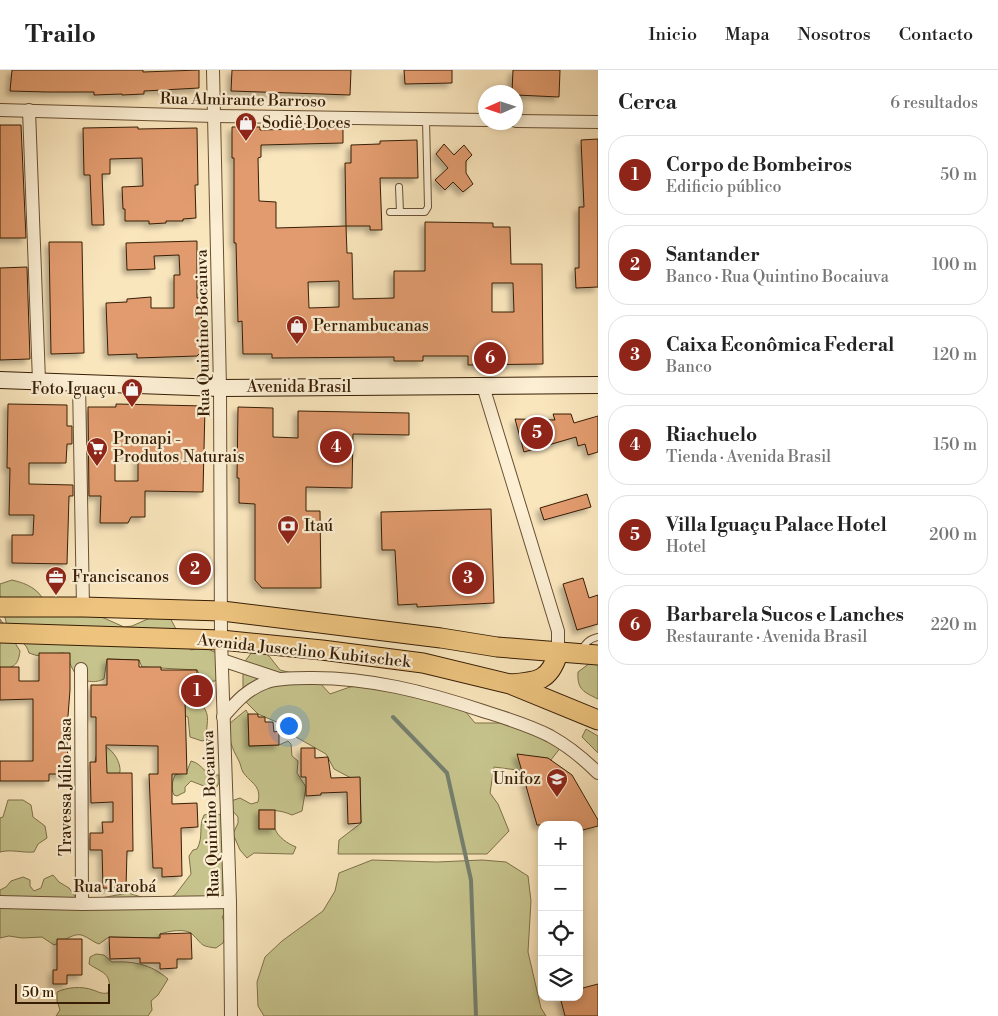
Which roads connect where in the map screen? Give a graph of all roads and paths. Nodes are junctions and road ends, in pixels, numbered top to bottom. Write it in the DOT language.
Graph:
graph roads {
  1 [pos="213,70"];
  2 [pos="0,110"];
  3 [pos="30,110"];
  4 [pos="214,116"];
  5 [pos="426,119"];
  6 [pos="478,120"];
  7 [pos="523,121"];
  8 [pos="598,122"];
  9 [pos="399,188"];
  10 [pos="390,212"];
  11 [pos="400,212"];
  12 [pos="0,380"];
  13 [pos="39,381"];
  14 [pos="79,383"];
  15 [pos="598,385"];
  16 [pos="483,386"];
  17 [pos="220,388"];
  18 [pos="0,607"];
  19 [pos="83,607"];
  20 [pos="222,611"];
  21 [pos="0,633"];
  22 [pos="598,637"];
  23 [pos="222,640"];
  24 [pos="558,653"];
  25 [pos="589,655"];
  26 [pos="222,660"];
  27 [pos="81,669"];
  28 [pos="279,679"];
  29 [pos="510,684"];
  30 [pos="223,717"];
  31 [pos="598,720"];
  32 [pos="598,773"];
  33 [pos="0,902"];
  34 [pos="230,902"];
  35 [pos="82,904"];
  36 [pos="231,1016"];
  1 -- 4 [label="street, Rua Quintino Bocaiuva"];
  2 -- 3 [label="street, Rua Almirante Barroso"];
  3 -- 4 [label="street, Rua Almirante Barroso"];
  3 -- 13 [label="street"];
  4 -- 5 [label="street, Rua Almirante Barroso"];
  4 -- 17 [label="street, Rua Quintino Bocaiuva"];
  5 -- 6 [label="street, Rua Almirante Barroso"];
  5 -- 11 [label="lane"];
  7 -- 8 [label="street"];
  9 -- 11 [label="lane"];
  10 -- 11 [label="lane"];
  12 -- 13 [label="street, Avenida Brasil"];
  13 -- 14 [label="street, Avenida Brasil"];
  14 -- 17 [label="street, Avenida Brasil"];
  14 -- 19 [label="street"];
  15 -- 16 [label="street, Avenida Brasil"];
  16 -- 17 [label="street, Avenida Brasil"];
  16 -- 24 [label="street"];
  17 -- 20 [label="street, Rua Quintino Bocaiuva"];
  18 -- 19 [label="main road, Avenida Juscelino Kubitschek"];
  19 -- 20 [label="main road, Avenida Juscelino Kubitschek"];
  20 -- 23 [label="street, Rua Quintino Bocaiuva"];
  20 -- 24 [label="main road, Avenida Juscelino Kubitschek"];
  21 -- 23 [label="main road, Avenida Juscelino Kubitschek"];
  22 -- 25 [label="lane"];
  23 -- 26 [label="street, Rua Quintino Bocaiuva"];
  23 -- 29 [label="main road, Avenida Juscelino Kubitschek"];
  24 -- 25 [label="main road, Avenida Juscelino Kubitschek"];
  24 -- 29 [label="main road"];
  26 -- 28 [label="street"];
  26 -- 30 [label="street, Rua Quintino Bocaiuva"];
  27 -- 35 [label="street, Travessa Júlio Pasa"];
  28 -- 30 [label="street"];
  28 -- 32 [label="street"];
  29 -- 31 [label="main road, Avenida Juscelino Kubitschek"];
  30 -- 34 [label="street, Rua Quintino Bocaiuva"];
  33 -- 35 [label="street, Rua Tarobá"];
  34 -- 35 [label="street, Rua Tarobá"];
  34 -- 36 [label="street, Rua Quintino Bocaiuva"];
}
